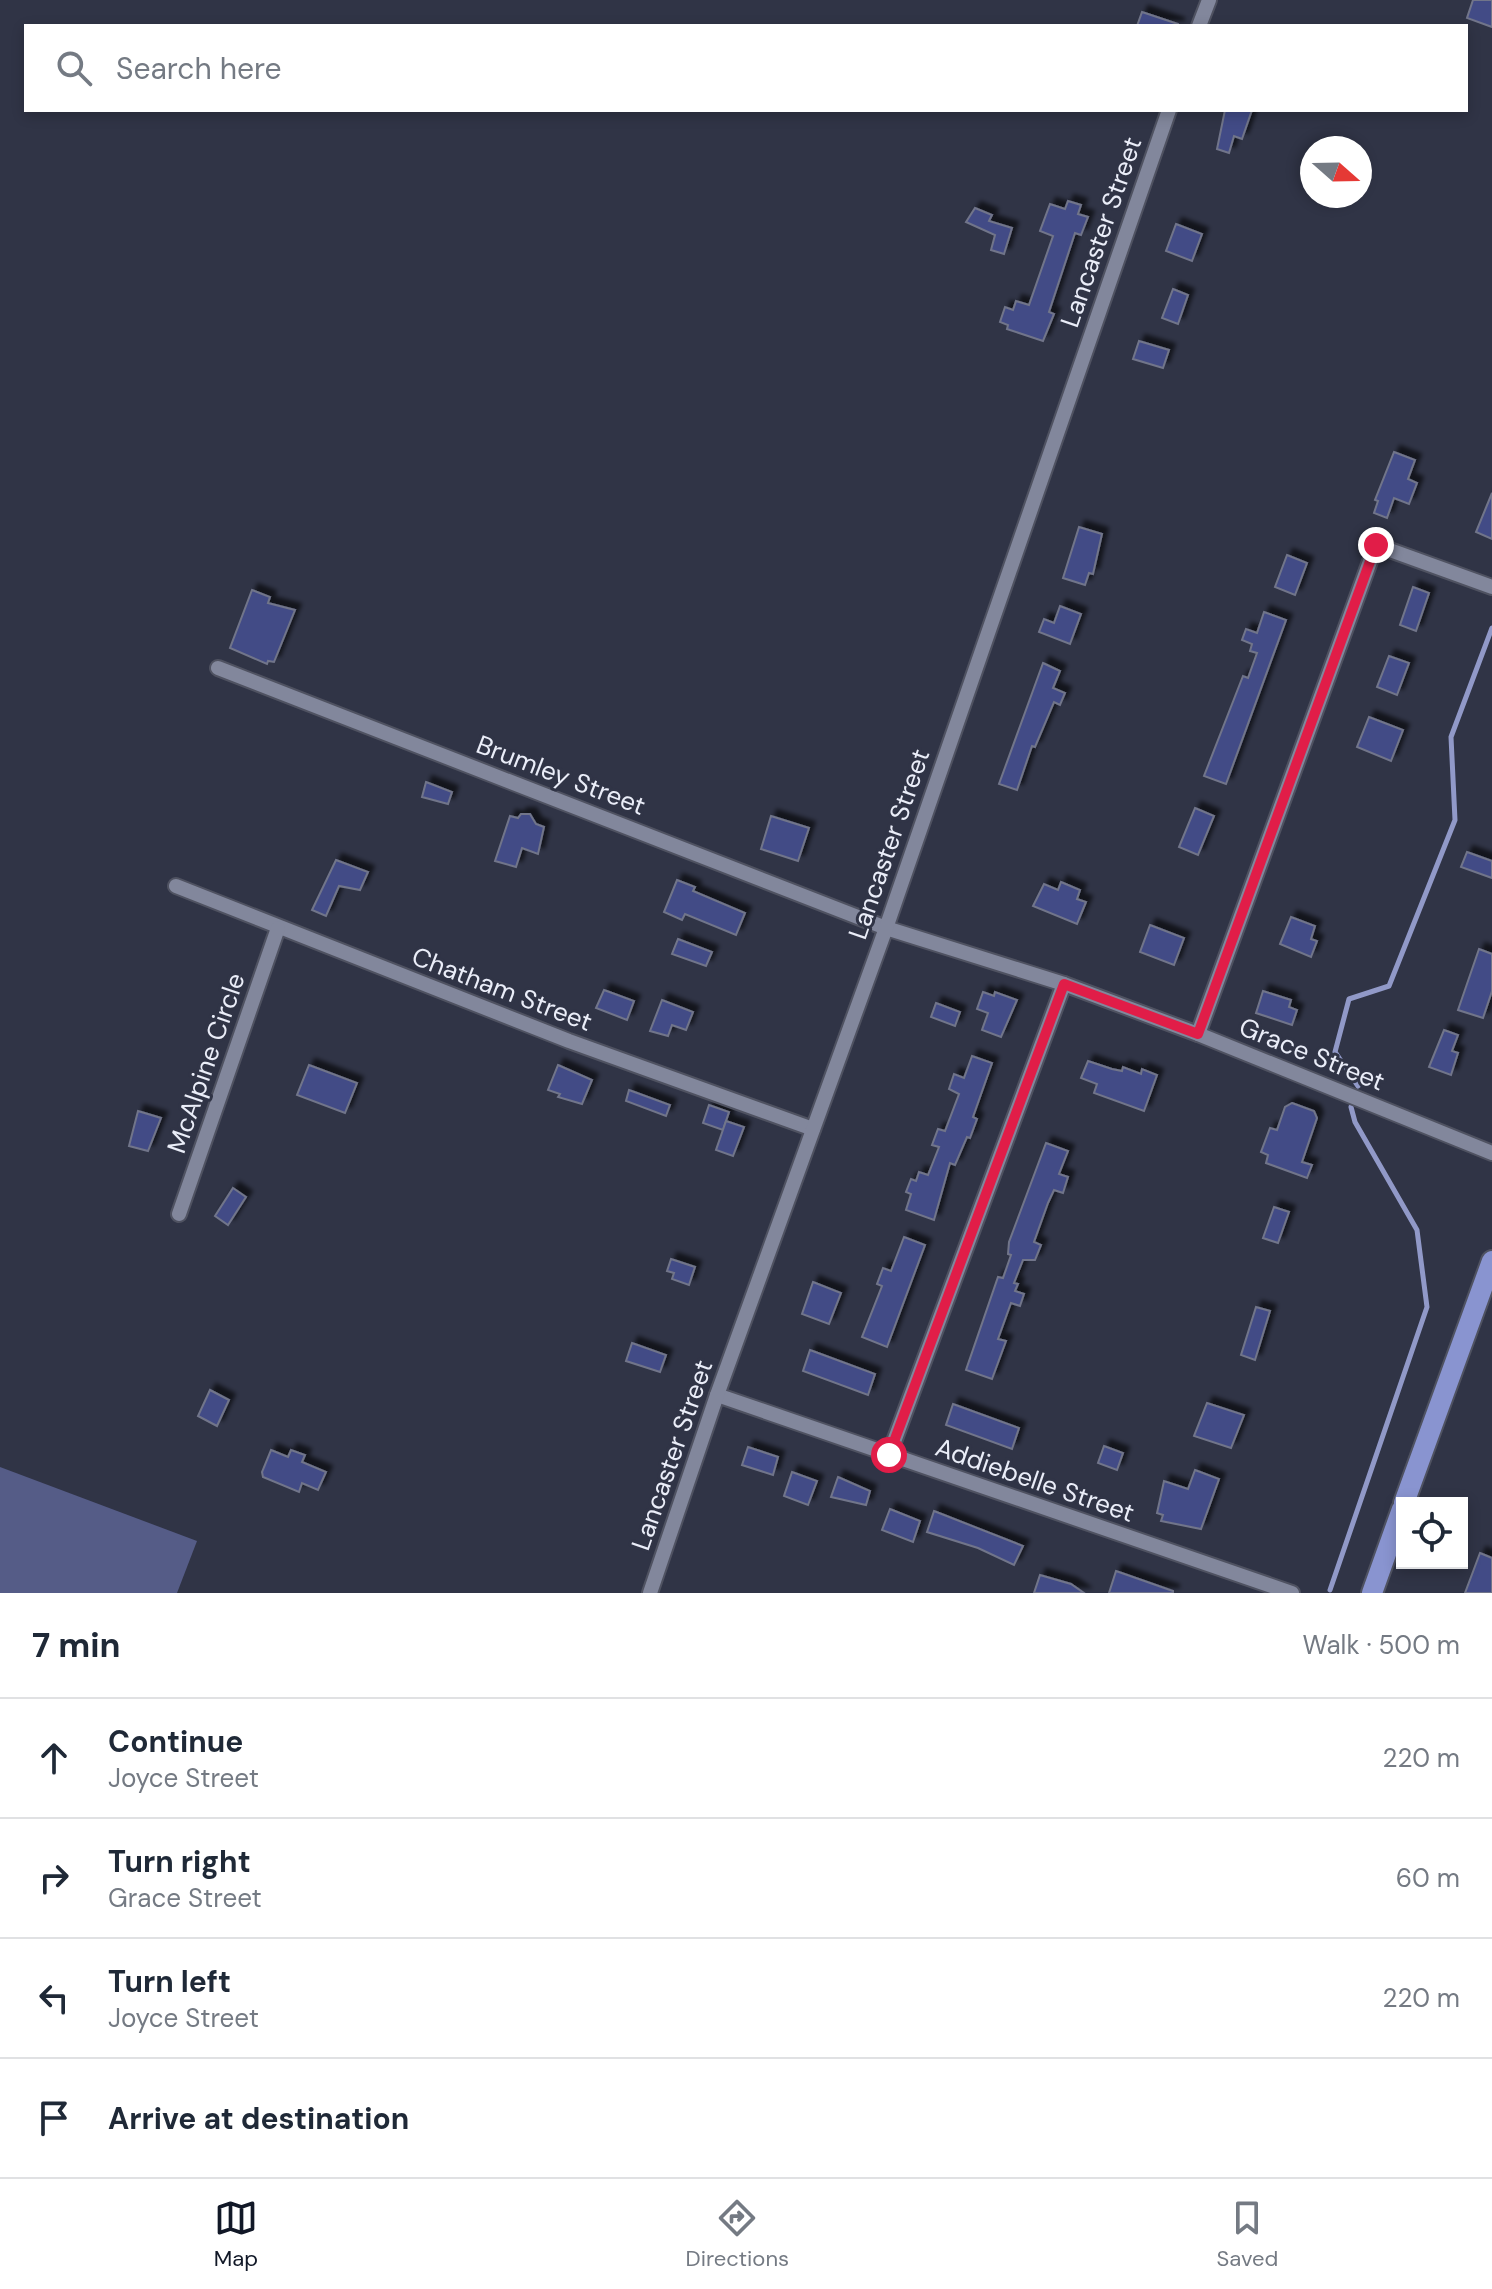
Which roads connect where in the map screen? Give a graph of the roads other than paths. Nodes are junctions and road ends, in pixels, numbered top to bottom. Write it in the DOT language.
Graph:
graph roads {
  1 [pos="1209,0"];
  2 [pos="1200,24"];
  3 [pos="1168,112"];
  4 [pos="1492,587"];
  5 [pos="218,668"];
  6 [pos="176,886"];
  7 [pos="278,928"];
  8 [pos="886,928"];
  9 [pos="1064,984"];
  10 [pos="1198,1034"];
  11 [pos="813,1129"];
  12 [pos="1492,1153"];
  13 [pos="179,1214"];
  14 [pos="1492,1261"];
  15 [pos="717,1395"];
  16 [pos="889,1455"];
  17 [pos="1406,1497"];
  18 [pos="1396,1526"];
  19 [pos="650,1593"];
  20 [pos="1292,1593"];
  21 [pos="1372,1593"];
  1 -- 2 [label="street"];
  3 -- 8 [label="street, Lancaster Street"];
  4 -- 10 [label="street"];
  5 -- 8 [label="street, Brumley Street"];
  6 -- 7 [label="street, Chatham Street"];
  7 -- 11 [label="street, Chatham Street"];
  7 -- 13 [label="street, McAlpine Circle"];
  8 -- 9 [label="street, Grace Street"];
  8 -- 11 [label="street, Lancaster Street"];
  9 -- 10 [label="street, Grace Street"];
  9 -- 16 [label="street"];
  10 -- 12 [label="street, Grace Street"];
  11 -- 15 [label="street, Lancaster Street"];
  14 -- 17 [label="main road"];
  15 -- 16 [label="street, Addiebelle Street"];
  15 -- 19 [label="street, Lancaster Street"];
  16 -- 20 [label="street, Addiebelle Street"];
  18 -- 21 [label="main road"];
}
